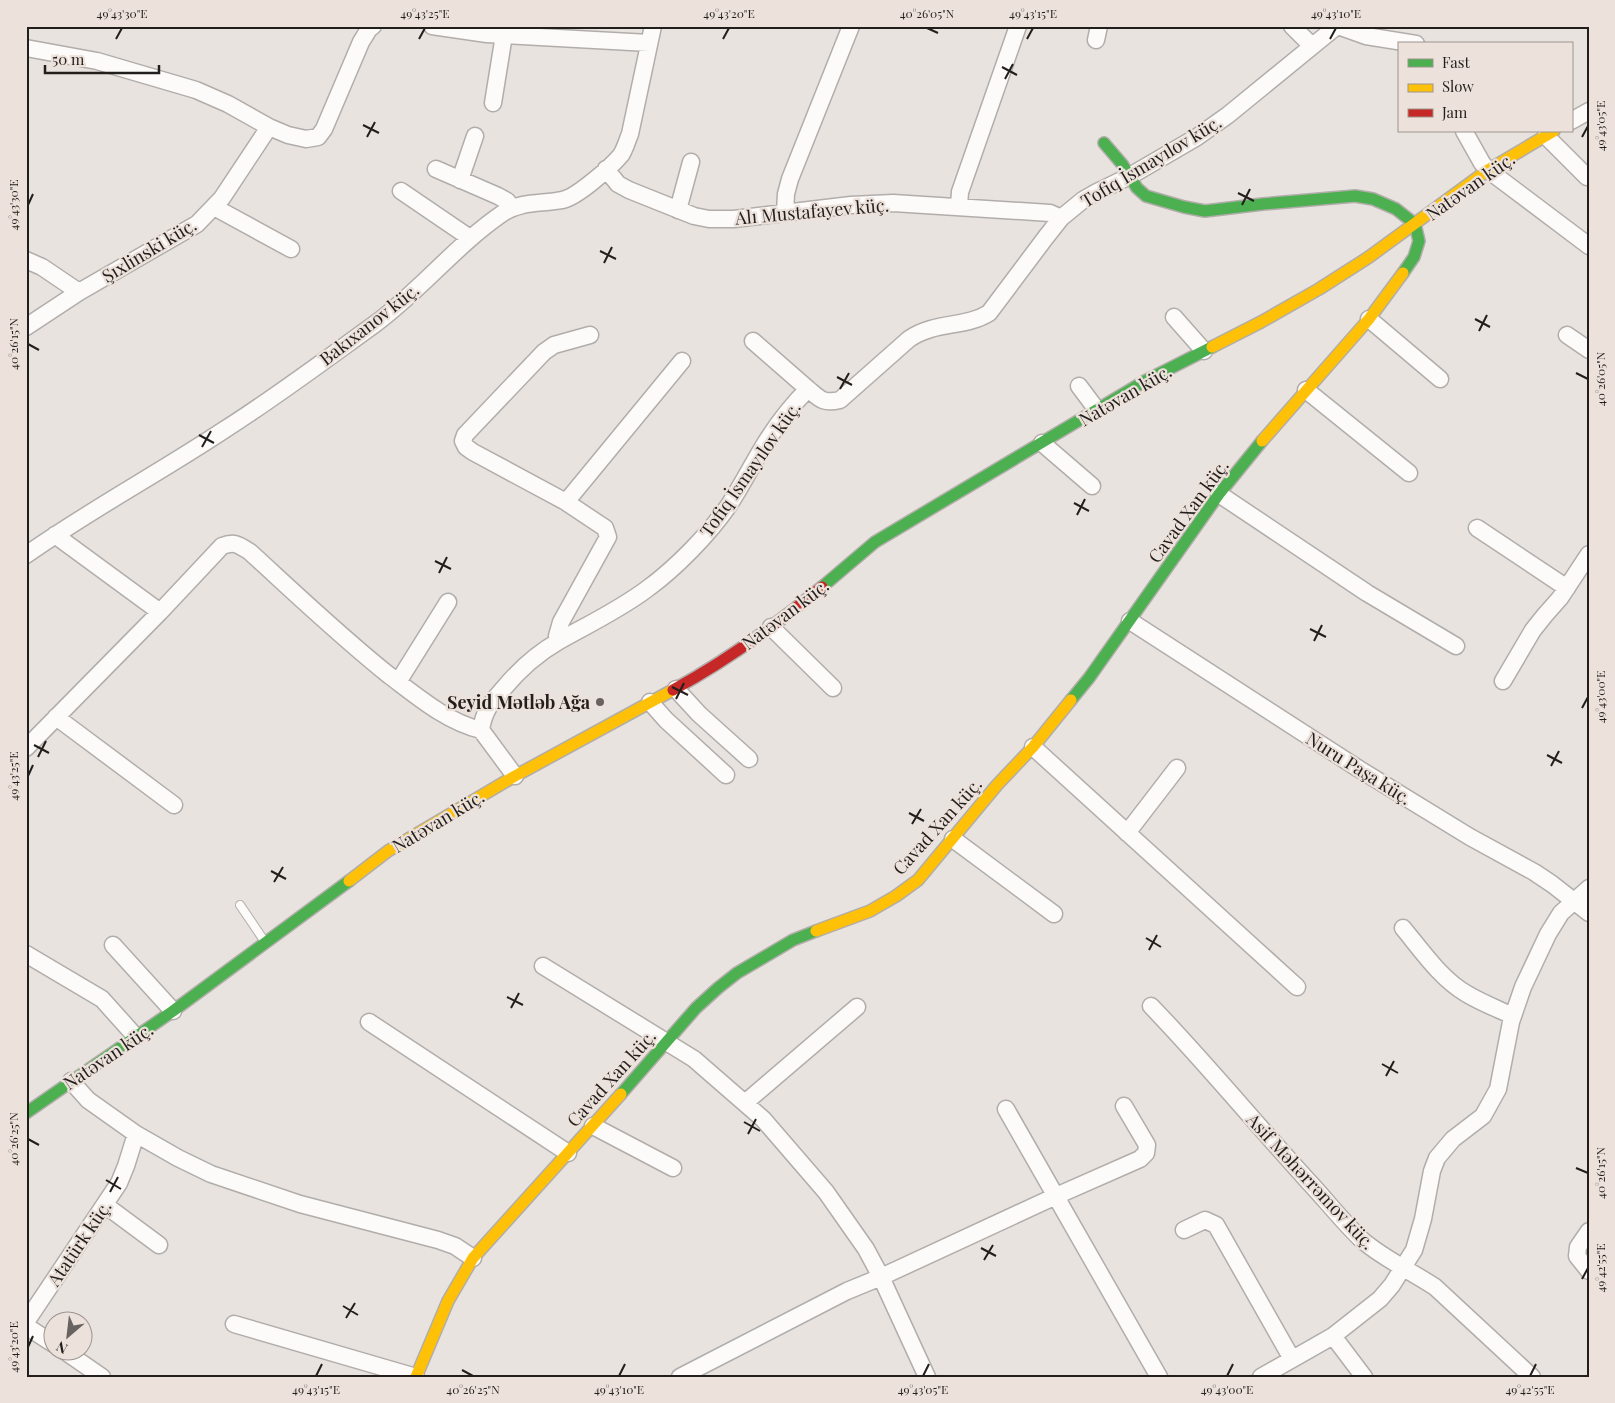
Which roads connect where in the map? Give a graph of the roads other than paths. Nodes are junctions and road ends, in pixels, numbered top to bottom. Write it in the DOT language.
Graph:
graph roads {
  1 [pos="373,26"];
  2 [pos="432,26"];
  3 [pos="653,26"];
  4 [pos="851,26"];
  5 [pos="1018,26"];
  6 [pos="1292,26"];
  7 [pos="1338,26"];
  8 [pos="488,30"];
  9 [pos="504,35"];
  10 [pos="1404,42"];
  11 [pos="649,43"];
  12 [pos="1312,46"];
  13 [pos="26,48"];
  14 [pos="493,103"];
  15 [pos="1589,111"];
  16 [pos="1572,120"];
  17 [pos="269,127"];
  18 [pos="1465,132"];
  19 [pos="1550,133"];
  20 [pos="475,136"];
  21 [pos="1104,142"];
  22 [pos="691,162"];
  23 [pos="436,169"];
  24 [pos="606,169"];
  25 [pos="1488,170"];
  26 [pos="1130,176"];
  27 [pos="1587,177"];
  28 [pos="460,180"];
  29 [pos="401,191"];
  30 [pos="959,206"];
  31 [pos="214,207"];
  32 [pos="512,208"];
  33 [pos="678,210"];
  34 [pos="785,212"];
  35 [pos="1061,218"];
  36 [pos="1415,224"];
  37 [pos="470,238"];
  38 [pos="1589,246"];
  39 [pos="290,249"];
  40 [pos="26,260"];
  41 [pos="79,292"];
  42 [pos="1174,317"];
  43 [pos="1369,319"];
  44 [pos="26,327"];
  45 [pos="590,335"];
  46 [pos="1567,335"];
  47 [pos="753,341"];
  48 [pos="1589,350"];
  49 [pos="1204,351"];
  50 [pos="682,361"];
  51 [pos="1440,379"];
  52 [pos="1079,386"];
  53 [pos="808,389"];
  54 [pos="1306,390"];
  55 [pos="1097,410"];
  56 [pos="1042,443"];
  57 [pos="1409,473"];
  58 [pos="1092,486"];
  59 [pos="1219,494"];
  60 [pos="566,502"];
  61 [pos="1477,528"];
  62 [pos="55,534"];
  63 [pos="1589,554"];
  64 [pos="26,555"];
  65 [pos="1567,588"];
  66 [pos="448,602"];
  67 [pos="160,612"];
  68 [pos="1130,622"];
  69 [pos="771,627"];
  70 [pos="559,641"];
  71 [pos="1456,646"];
  72 [pos="1503,681"];
  73 [pos="398,682"];
  74 [pos="832,688"];
  75 [pos="676,689"];
  76 [pos="650,702"];
  77 [pos="56,717"];
  78 [pos="481,730"];
  79 [pos="1033,747"];
  80 [pos="26,748"];
  81 [pos="749,759"];
  82 [pos="1177,768"];
  83 [pos="726,775"];
  84 [pos="515,776"];
  85 [pos="174,805"];
  86 [pos="1127,832"];
  87 [pos="953,839"];
  88 [pos="1589,888"];
  89 [pos="1573,902"];
  90 [pos="240,905"];
  91 [pos="1054,914"];
  92 [pos="1589,914"];
  93 [pos="1403,928"];
  94 [pos="266,944"];
  95 [pos="112,945"];
  96 [pos="26,954"];
  97 [pos="543,966"];
  98 [pos="1297,987"];
  99 [pos="1151,1006"];
  100 [pos="857,1007"];
  101 [pos="173,1011"];
  102 [pos="1513,1016"];
  103 [pos="368,1022"];
  104 [pos="136,1037"];
  105 [pos="667,1042"];
  106 [pos="71,1080"];
  107 [pos="746,1102"];
  108 [pos="1124,1106"];
  109 [pos="1006,1109"];
  110 [pos="26,1112"];
  111 [pos="593,1126"];
  112 [pos="136,1134"];
  113 [pos="568,1153"];
  114 [pos="673,1168"];
  115 [pos="1056,1196"];
  116 [pos="105,1205"];
  117 [pos="1184,1230"];
  118 [pos="1589,1231"];
  119 [pos="159,1245"];
  120 [pos="473,1258"];
  121 [pos="1402,1267"];
  122 [pos="1589,1272"];
  123 [pos="880,1277"];
  124 [pos="26,1322"];
  125 [pos="234,1324"];
  126 [pos="26,1326"];
  127 [pos="42,1336"];
  128 [pos="1333,1336"];
  129 [pos="1292,1359"];
  130 [pos="77,1360"];
  131 [pos="102,1377"];
  132 [pos="416,1377"];
  133 [pos="680,1377"];
  134 [pos="927,1377"];
  135 [pos="1159,1377"];
  136 [pos="1261,1377"];
  137 [pos="1364,1377"];
  138 [pos="1532,1377"];
  1 -- 17 [label="street"];
  2 -- 8 [label="street"];
  3 -- 11 [label="street, Bakıxanov küç."];
  4 -- 34 [label="street"];
  5 -- 30 [label="street"];
  6 -- 12 [label="street"];
  7 -- 10 [label="street"];
  7 -- 12 [label="street, Tofiq İsmayılov küç."];
  8 -- 9 [label="street"];
  9 -- 11 [label="street"];
  9 -- 14 [label="street"];
  11 -- 24 [label="street, Bakıxanov küç."];
  12 -- 26 [label="street, Tofiq İsmayılov küç."];
  13 -- 17 [label="street"];
  15 -- 16 [label="street"];
  17 -- 31 [label="street, Şıxlinski küç."];
  18 -- 25 [label="street"];
  19 -- 25 [label="street, Natəvan küç."];
  19 -- 27 [label="street"];
  20 -- 28 [label="street"];
  21 -- 26 [label="street"];
  22 -- 33 [label="street"];
  23 -- 28 [label="street"];
  24 -- 32 [label="street, Bakıxanov küç."];
  24 -- 33 [label="street, Alı Mustafayev küç."];
  25 -- 36 [label="street, Natəvan küç."];
  25 -- 38 [label="street"];
  26 -- 35 [label="street, Tofiq İsmayılov küç."];
  26 -- 36 [label="street"];
  28 -- 32 [label="street"];
  29 -- 37 [label="street"];
  30 -- 34 [label="street, Alı Mustafayev küç."];
  30 -- 35 [label="street, Alı Mustafayev küç."];
  31 -- 39 [label="street"];
  31 -- 41 [label="street, Şıxlinski küç."];
  32 -- 37 [label="street, Bakıxanov küç."];
  33 -- 34 [label="street, Alı Mustafayev küç."];
  35 -- 53 [label="street, Tofiq İsmayılov küç."];
  36 -- 43 [label="street, Cavad Xan küç."];
  36 -- 49 [label="street, Natəvan küç."];
  37 -- 62 [label="street, Bakıxanov küç."];
  40 -- 41 [label="street"];
  41 -- 44 [label="street, Şıxlinski küç."];
  42 -- 49 [label="street"];
  43 -- 51 [label="street"];
  43 -- 54 [label="street, Cavad Xan küç."];
  45 -- 60 [label="street"];
  46 -- 48 [label="street"];
  47 -- 53 [label="street"];
  49 -- 55 [label="street, Natəvan küç."];
  50 -- 60 [label="street"];
  52 -- 55 [label="street"];
  53 -- 70 [label="street, Tofiq İsmayılov küç."];
  54 -- 57 [label="street"];
  54 -- 59 [label="street, Cavad Xan küç."];
  55 -- 56 [label="street, Natəvan küç."];
  56 -- 58 [label="street"];
  56 -- 69 [label="street, Natəvan küç."];
  59 -- 68 [label="street, Cavad Xan küç."];
  59 -- 71 [label="street"];
  60 -- 70 [label="street"];
  61 -- 65 [label="street"];
  62 -- 64 [label="street, Bakıxanov küç."];
  62 -- 67 [label="street"];
  63 -- 65 [label="street"];
  65 -- 72 [label="street"];
  66 -- 73 [label="street"];
  67 -- 73 [label="street"];
  67 -- 77 [label="street"];
  68 -- 79 [label="street, Cavad Xan küç."];
  68 -- 89 [label="street, Nuru Paşa küç."];
  69 -- 74 [label="street"];
  69 -- 75 [label="street, Natəvan küç."];
  70 -- 78 [label="street, Tofiq İsmayılov küç."];
  73 -- 78 [label="street"];
  75 -- 76 [label="street, Natəvan küç."];
  75 -- 81 [label="street"];
  76 -- 83 [label="street"];
  76 -- 84 [label="street, Natəvan küç."];
  77 -- 80 [label="street"];
  77 -- 85 [label="street"];
  78 -- 84 [label="street"];
  79 -- 86 [label="street"];
  79 -- 87 [label="street, Cavad Xan küç."];
  82 -- 86 [label="street"];
  84 -- 94 [label="street, Natəvan küç."];
  86 -- 98 [label="street"];
  87 -- 91 [label="street"];
  87 -- 105 [label="street, Cavad Xan küç."];
  88 -- 89 [label="street"];
  89 -- 92 [label="street, Nuru Paşa küç."];
  89 -- 102 [label="street"];
  90 -- 94 [label="lane"];
  93 -- 102 [label="street"];
  94 -- 101 [label="street, Natəvan küç."];
  95 -- 101 [label="street"];
  96 -- 104 [label="street"];
  97 -- 105 [label="street"];
  99 -- 121 [label="street, Asif Məhərrəmov küç."];
  100 -- 107 [label="street"];
  101 -- 104 [label="street, Natəvan küç."];
  102 -- 121 [label="street"];
  103 -- 113 [label="street"];
  104 -- 106 [label="street, Natəvan küç."];
  105 -- 107 [label="street"];
  105 -- 111 [label="street, Cavad Xan küç."];
  106 -- 110 [label="street, Natəvan küç."];
  106 -- 112 [label="street"];
  107 -- 123 [label="street"];
  108 -- 115 [label="street"];
  109 -- 115 [label="street"];
  111 -- 113 [label="street, Cavad Xan küç."];
  111 -- 114 [label="street"];
  112 -- 116 [label="street, Atatürk küç."];
  112 -- 120 [label="street"];
  113 -- 120 [label="street, Cavad Xan küç."];
  115 -- 123 [label="street"];
  115 -- 135 [label="street"];
  116 -- 119 [label="street"];
  116 -- 124 [label="street, Atatürk küç."];
  117 -- 129 [label="street"];
  118 -- 122 [label="street"];
  120 -- 132 [label="street, Cavad Xan küç."];
  121 -- 128 [label="street"];
  121 -- 138 [label="street, Asif Məhərrəmov küç."];
  123 -- 133 [label="street"];
  123 -- 134 [label="street"];
  125 -- 132 [label="street"];
  126 -- 127 [label="street"];
  128 -- 129 [label="street"];
  128 -- 137 [label="street"];
  129 -- 136 [label="street"];
  130 -- 131 [label="street"];
}
